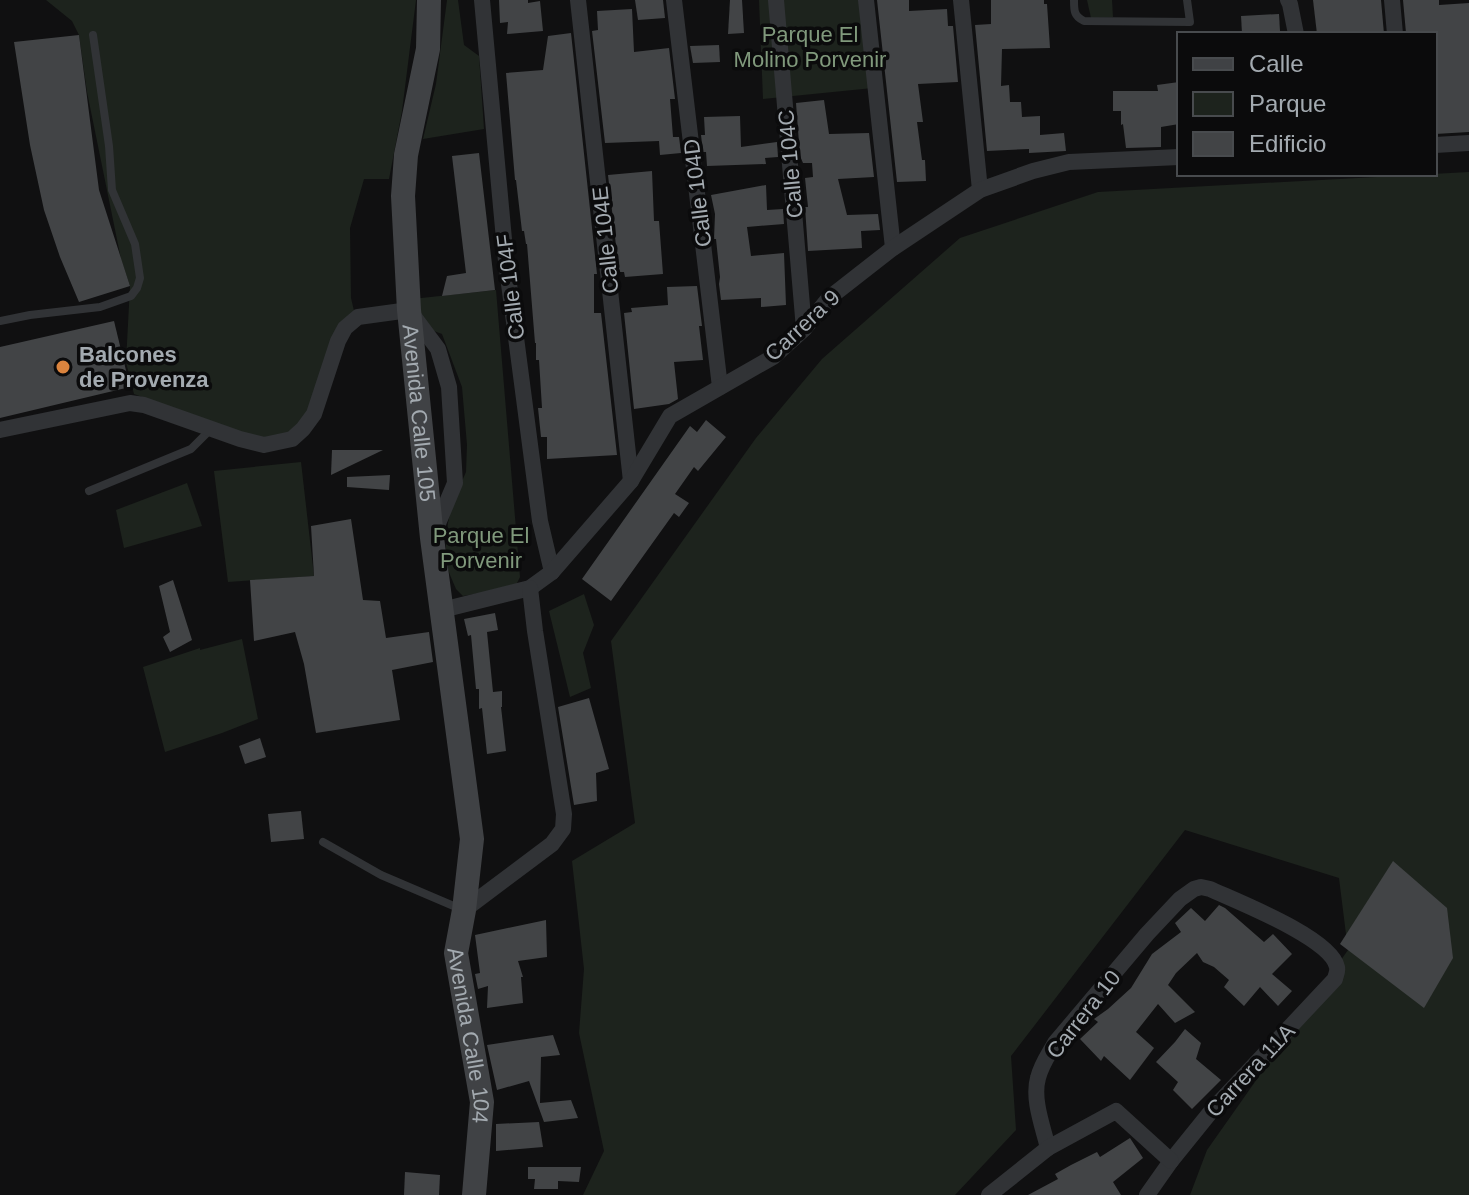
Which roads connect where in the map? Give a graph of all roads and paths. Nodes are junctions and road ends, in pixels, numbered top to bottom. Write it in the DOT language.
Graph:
graph roads {
  1 [pos="429,0"];
  2 [pos="482,0"];
  3 [pos="578,0"];
  4 [pos="674,0"];
  5 [pos="776,0"];
  6 [pos="866,0"];
  7 [pos="961,0"];
  8 [pos="1074,0"];
  9 [pos="1187,0"];
  10 [pos="1288,0"];
  11 [pos="1392,0"];
  12 [pos="1190,22"];
  13 [pos="1192,32"];
  14 [pos="1296,32"];
  15 [pos="1395,32"];
  16 [pos="93,35"];
  17 [pos="1469,143"];
  18 [pos="1437,145"];
  19 [pos="1177,157"];
  20 [pos="980,190"];
  21 [pos="893,248"];
  22 [pos="409,310"];
  23 [pos="0,321"];
  24 [pos="804,329"];
  25 [pos="720,387"];
  26 [pos="211,429"];
  27 [pos="0,430"];
  28 [pos="631,481"];
  29 [pos="89,491"];
  30 [pos="552,572"];
  31 [pos="530,588"];
  32 [pos="442,610"];
  33 [pos="323,842"];
  34 [pos="466,875"];
  35 [pos="464,910"];
  36 [pos="1323,947"];
  37 [pos="1048,1148"];
  38 [pos="1171,1161"];
  39 [pos="474,1195"];
  40 [pos="989,1195"];
  41 [pos="1147,1195"];
  1 -- 22 [label="main road, Avenida Calle 105"];
  2 -- 30 [label="street, Calle 104F"];
  3 -- 28 [label="street, Calle 104E"];
  4 -- 25 [label="street, Calle 104D"];
  5 -- 24 [label="street, Calle 104C"];
  6 -- 21 [label="street"];
  7 -- 20 [label="street"];
  8 -- 12 [label="lane"];
  9 -- 12 [label="lane"];
  10 -- 14 [label="street"];
  11 -- 15 [label="street"];
  12 -- 13 [label="lane"];
  16 -- 23 [label="lane"];
  17 -- 18 [label="street"];
  19 -- 20 [label="street, Carrera 9"];
  20 -- 21 [label="street, Carrera 9"];
  21 -- 24 [label="street, Carrera 9"];
  22 -- 26 [label="street"];
  22 -- 32 [label="main road, Avenida Calle 105"];
  24 -- 25 [label="street, Carrera 9"];
  25 -- 28 [label="street, Carrera 9"];
  26 -- 27 [label="street"];
  26 -- 29 [label="lane"];
  28 -- 30 [label="street, Carrera 9"];
  30 -- 31 [label="street, Carrera 9"];
  31 -- 32 [label="street, Carrera 9"];
  31 -- 35 [label="street"];
  32 -- 34 [label="main road, Avenida Calle 105"];
  33 -- 35 [label="lane"];
  34 -- 35 [label="main road, Avenida Calle 104"];
  35 -- 39 [label="main road, Avenida Calle 104"];
  36 -- 37 [label="street, Carrera 10"];
  36 -- 38 [label="street, Carrera 11A"];
  37 -- 38 [label="street"];
  37 -- 40 [label="street"];
  38 -- 41 [label="street, Carrera 11A"];
}
